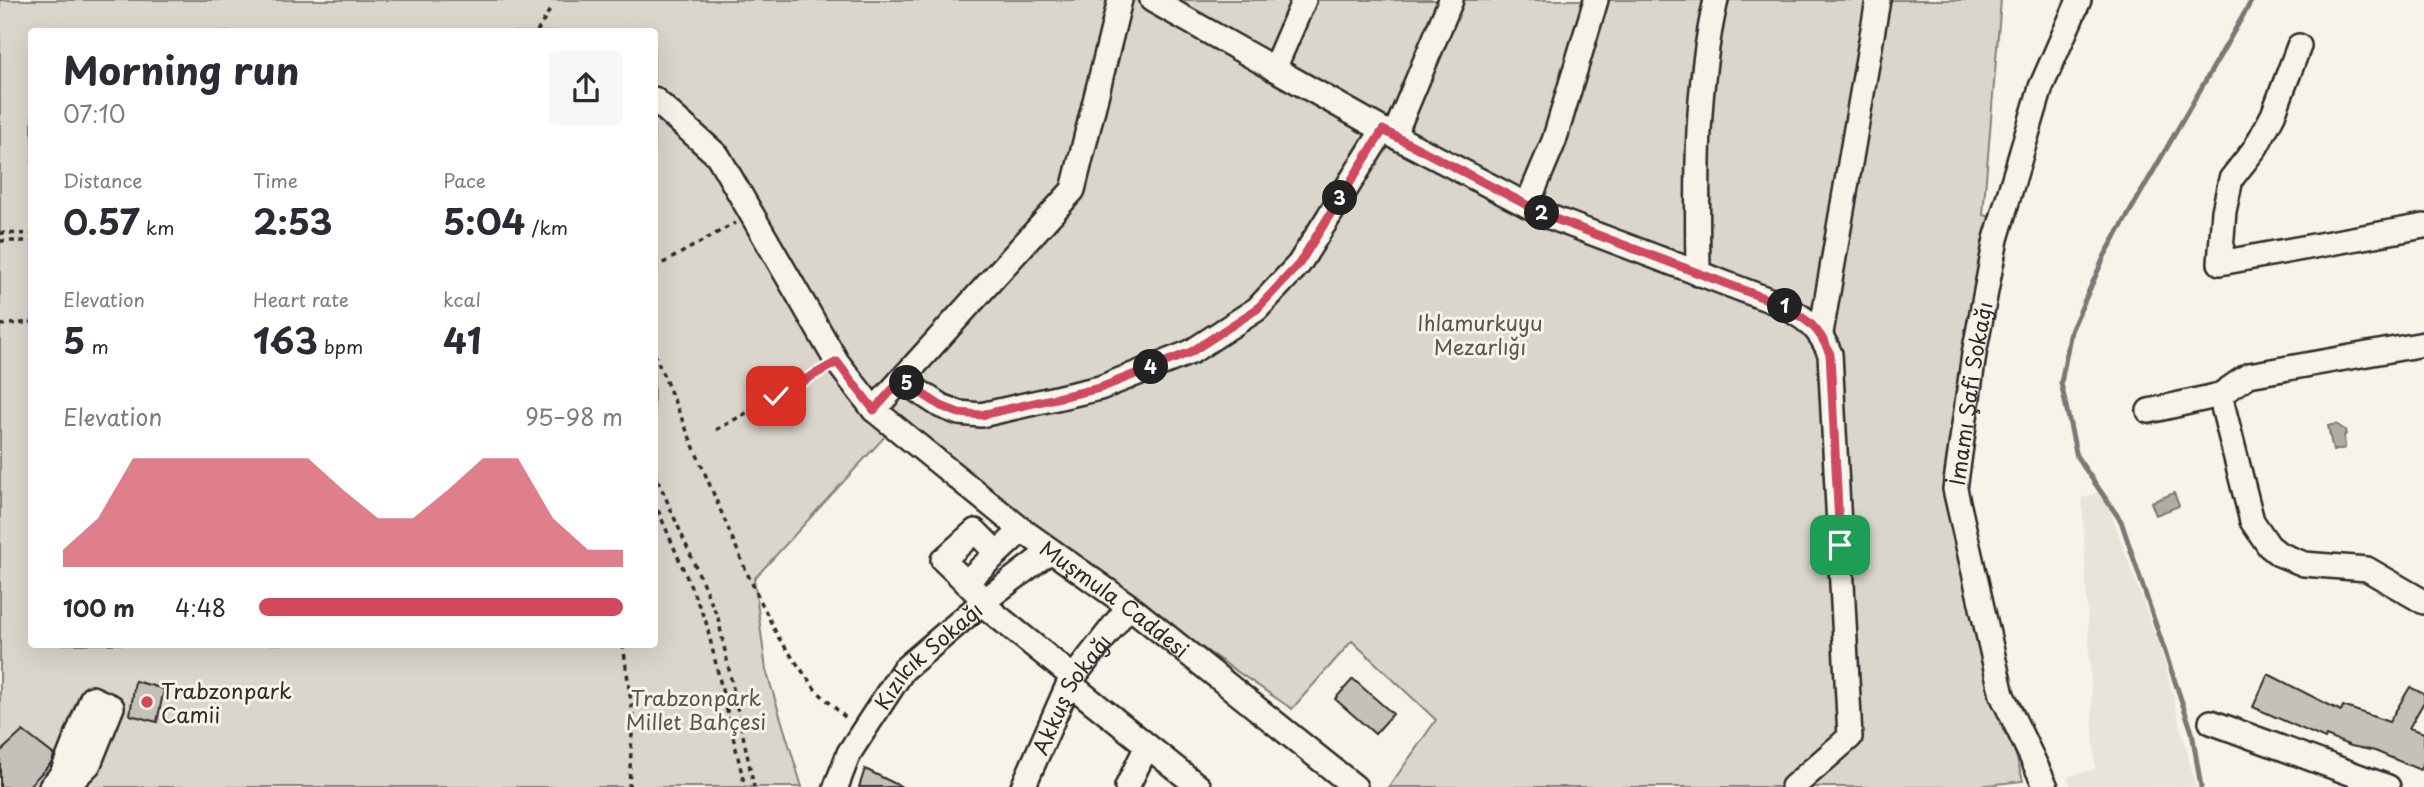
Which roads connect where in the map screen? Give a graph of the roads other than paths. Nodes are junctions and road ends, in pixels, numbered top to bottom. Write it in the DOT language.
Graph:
graph roads {
  1 [pos="1121,0"];
  2 [pos="1152,0"];
  3 [pos="1304,0"];
  4 [pos="1451,0"];
  5 [pos="1596,0"];
  6 [pos="1716,0"];
  7 [pos="1878,0"];
  8 [pos="2079,0"];
  9 [pos="2299,46"];
  10 [pos="1274,69"];
  11 [pos="658,103"];
  12 [pos="1388,133"];
  13 [pos="1527,205"];
  14 [pos="2424,226"];
  15 [pos="1698,274"];
  16 [pos="1821,333"];
  17 [pos="2424,344"];
  18 [pos="901,380"];
  19 [pos="2220,396"];
  20 [pos="874,410"];
  21 [pos="2149,411"];
  22 [pos="1022,530"];
  23 [pos="1050,551"];
  24 [pos="997,553"];
  25 [pos="966,582"];
  26 [pos="983,602"];
  27 [pos="2424,602"];
  28 [pos="1129,606"];
  29 [pos="1071,680"];
  30 [pos="2211,722"];
  31 [pos="1147,746"];
  32 [pos="51,787"];
  33 [pos="66,787"];
  34 [pos="836,787"];
  35 [pos="1023,787"];
  36 [pos="1127,787"];
  37 [pos="1199,787"];
  38 [pos="1355,787"];
  39 [pos="1793,787"];
  40 [pos="2046,787"];
  41 [pos="2388,787"];
  1 -- 18 [label="street"];
  2 -- 10 [label="street"];
  3 -- 10 [label="street"];
  4 -- 12 [label="street"];
  5 -- 13 [label="street"];
  6 -- 15 [label="street"];
  7 -- 16 [label="street"];
  8 -- 40 [label="street, İmamı Şafi Sokağı"];
  9 -- 14 [label="street"];
  10 -- 12 [label="street"];
  11 -- 20 [label="street, Muşmula Caddesi"];
  12 -- 13 [label="street"];
  12 -- 18 [label="street"];
  13 -- 15 [label="street"];
  15 -- 16 [label="street"];
  16 -- 39 [label="street"];
  17 -- 19 [label="street"];
  18 -- 20 [label="street"];
  19 -- 21 [label="street"];
  19 -- 27 [label="street"];
  20 -- 22 [label="street, Muşmula Caddesi"];
  22 -- 23 [label="street, Muşmula Caddesi"];
  22 -- 24 [label="street"];
  23 -- 26 [label="street, Kızılcık Sokağı"];
  23 -- 28 [label="street, Muşmula Caddesi"];
  24 -- 25 [label="street"];
  24 -- 25 [label="street, Kızılcık Sokağı"];
  25 -- 26 [label="street"];
  26 -- 29 [label="street"];
  26 -- 34 [label="street, Kızılcık Sokağı"];
  28 -- 29 [label="street, Akkuş Sokağı"];
  28 -- 38 [label="street, Muşmula Caddesi"];
  29 -- 31 [label="street"];
  29 -- 35 [label="street, Akkuş Sokağı"];
  30 -- 41 [label="street"];
  31 -- 36 [label="street"];
  31 -- 37 [label="street"];
  32 -- 33 [label="street"];
}
